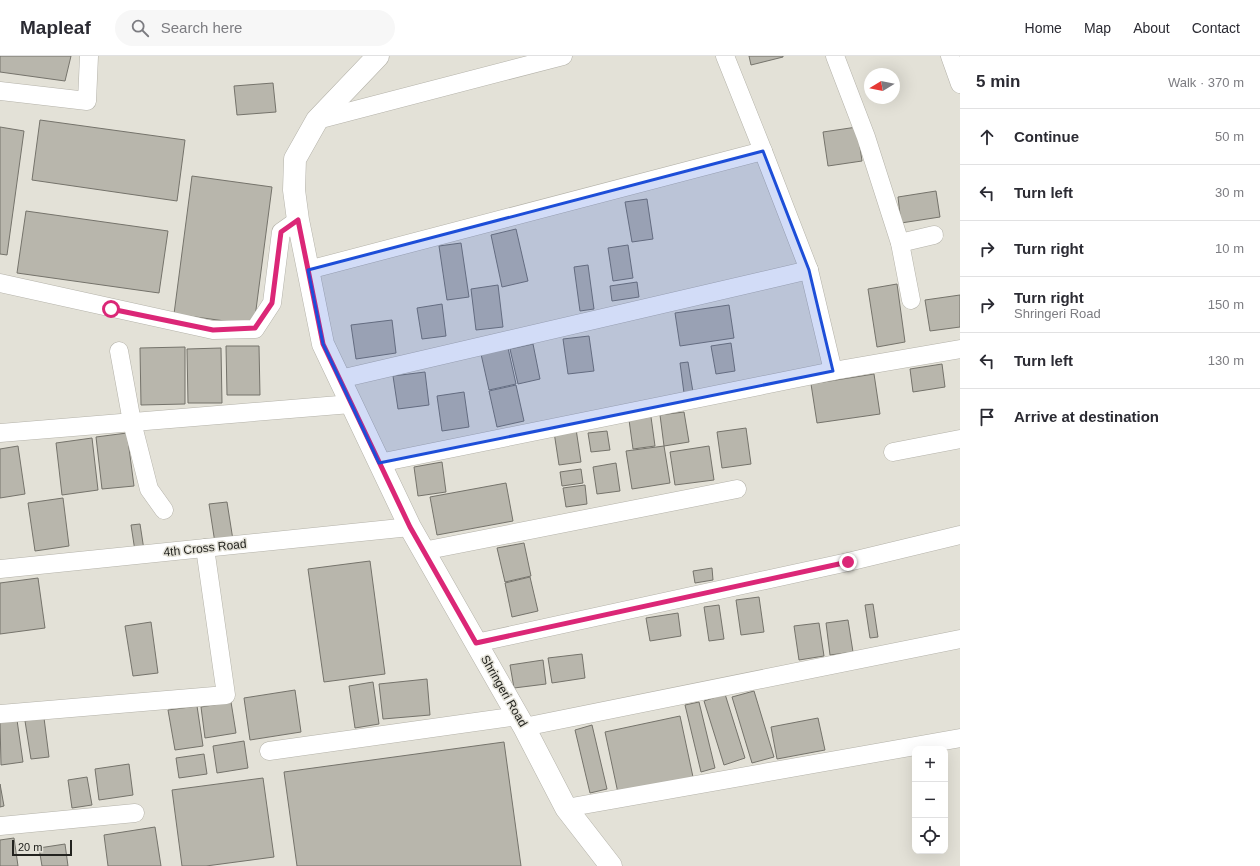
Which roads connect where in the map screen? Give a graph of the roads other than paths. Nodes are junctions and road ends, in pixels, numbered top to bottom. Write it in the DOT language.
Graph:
graph roads {
  1 [pos="89,56"];
  2 [pos="378,56"];
  3 [pos="564,56"];
  4 [pos="725,56"];
  5 [pos="835,56"];
  6 [pos="950,56"];
  7 [pos="960,84"];
  8 [pos="0,91"];
  9 [pos="317,120"];
  10 [pos="763,150"];
  11 [pos="298,220"];
  12 [pos="934,235"];
  13 [pos="900,243"];
  14 [pos="308,270"];
  15 [pos="809,270"];
  16 [pos="0,283"];
  17 [pos="911,300"];
  18 [pos="960,349"];
  19 [pos="119,351"];
  20 [pos="834,371"];
  21 [pos="340,379"];
  22 [pos="351,404"];
  23 [pos="132,422"];
  24 [pos="0,433"];
  25 [pos="960,438"];
  26 [pos="893,452"];
  27 [pos="379,463"];
  28 [pos="737,489"];
  29 [pos="164,510"];
  30 [pos="410,527"];
  31 [pos="960,535"];
  32 [pos="205,548"];
  33 [pos="423,551"];
  34 [pos="0,569"];
  35 [pos="960,639"];
  36 [pos="476,643"];
  37 [pos="0,714"];
  38 [pos="521,722"];
  39 [pos="960,738"];
  40 [pos="269,751"];
  41 [pos="566,808"];
  42 [pos="135,813"];
  43 [pos="0,826"];
  44 [pos="611,866"];
  1 -- 8 [label="street"];
  2 -- 9 [label="street, Shringeri Road"];
  3 -- 9 [label="street"];
  4 -- 10 [label="street"];
  5 -- 13 [label="street"];
  6 -- 7 [label="street"];
  9 -- 11 [label="street, Shringeri Road"];
  10 -- 14 [label="street"];
  10 -- 15 [label="street"];
  11 -- 14 [label="street, Shringeri Road"];
  11 -- 16 [label="street"];
  12 -- 13 [label="street"];
  13 -- 17 [label="street"];
  14 -- 21 [label="street, Shringeri Road"];
  15 -- 20 [label="street"];
  15 -- 21 [label="street"];
  18 -- 20 [label="street"];
  19 -- 23 [label="street"];
  20 -- 27 [label="street"];
  21 -- 22 [label="street, Shringeri Road"];
  22 -- 23 [label="street"];
  22 -- 27 [label="street, Shringeri Road"];
  23 -- 24 [label="street"];
  23 -- 29 [label="street"];
  25 -- 26 [label="street"];
  27 -- 30 [label="street, Shringeri Road"];
  28 -- 33 [label="street"];
  30 -- 32 [label="street, 4th Cross Road"];
  30 -- 33 [label="street, Shringeri Road"];
  31 -- 36 [label="street"];
  32 -- 34 [label="street, 4th Cross Road"];
  32 -- 37 [label="street"];
  33 -- 36 [label="street, Shringeri Road"];
  35 -- 38 [label="street"];
  36 -- 38 [label="street, Shringeri Road"];
  38 -- 40 [label="street"];
  38 -- 41 [label="street, Shringeri Road"];
  39 -- 41 [label="street"];
  41 -- 44 [label="street, Shringeri Road"];
  42 -- 43 [label="street"];
}
